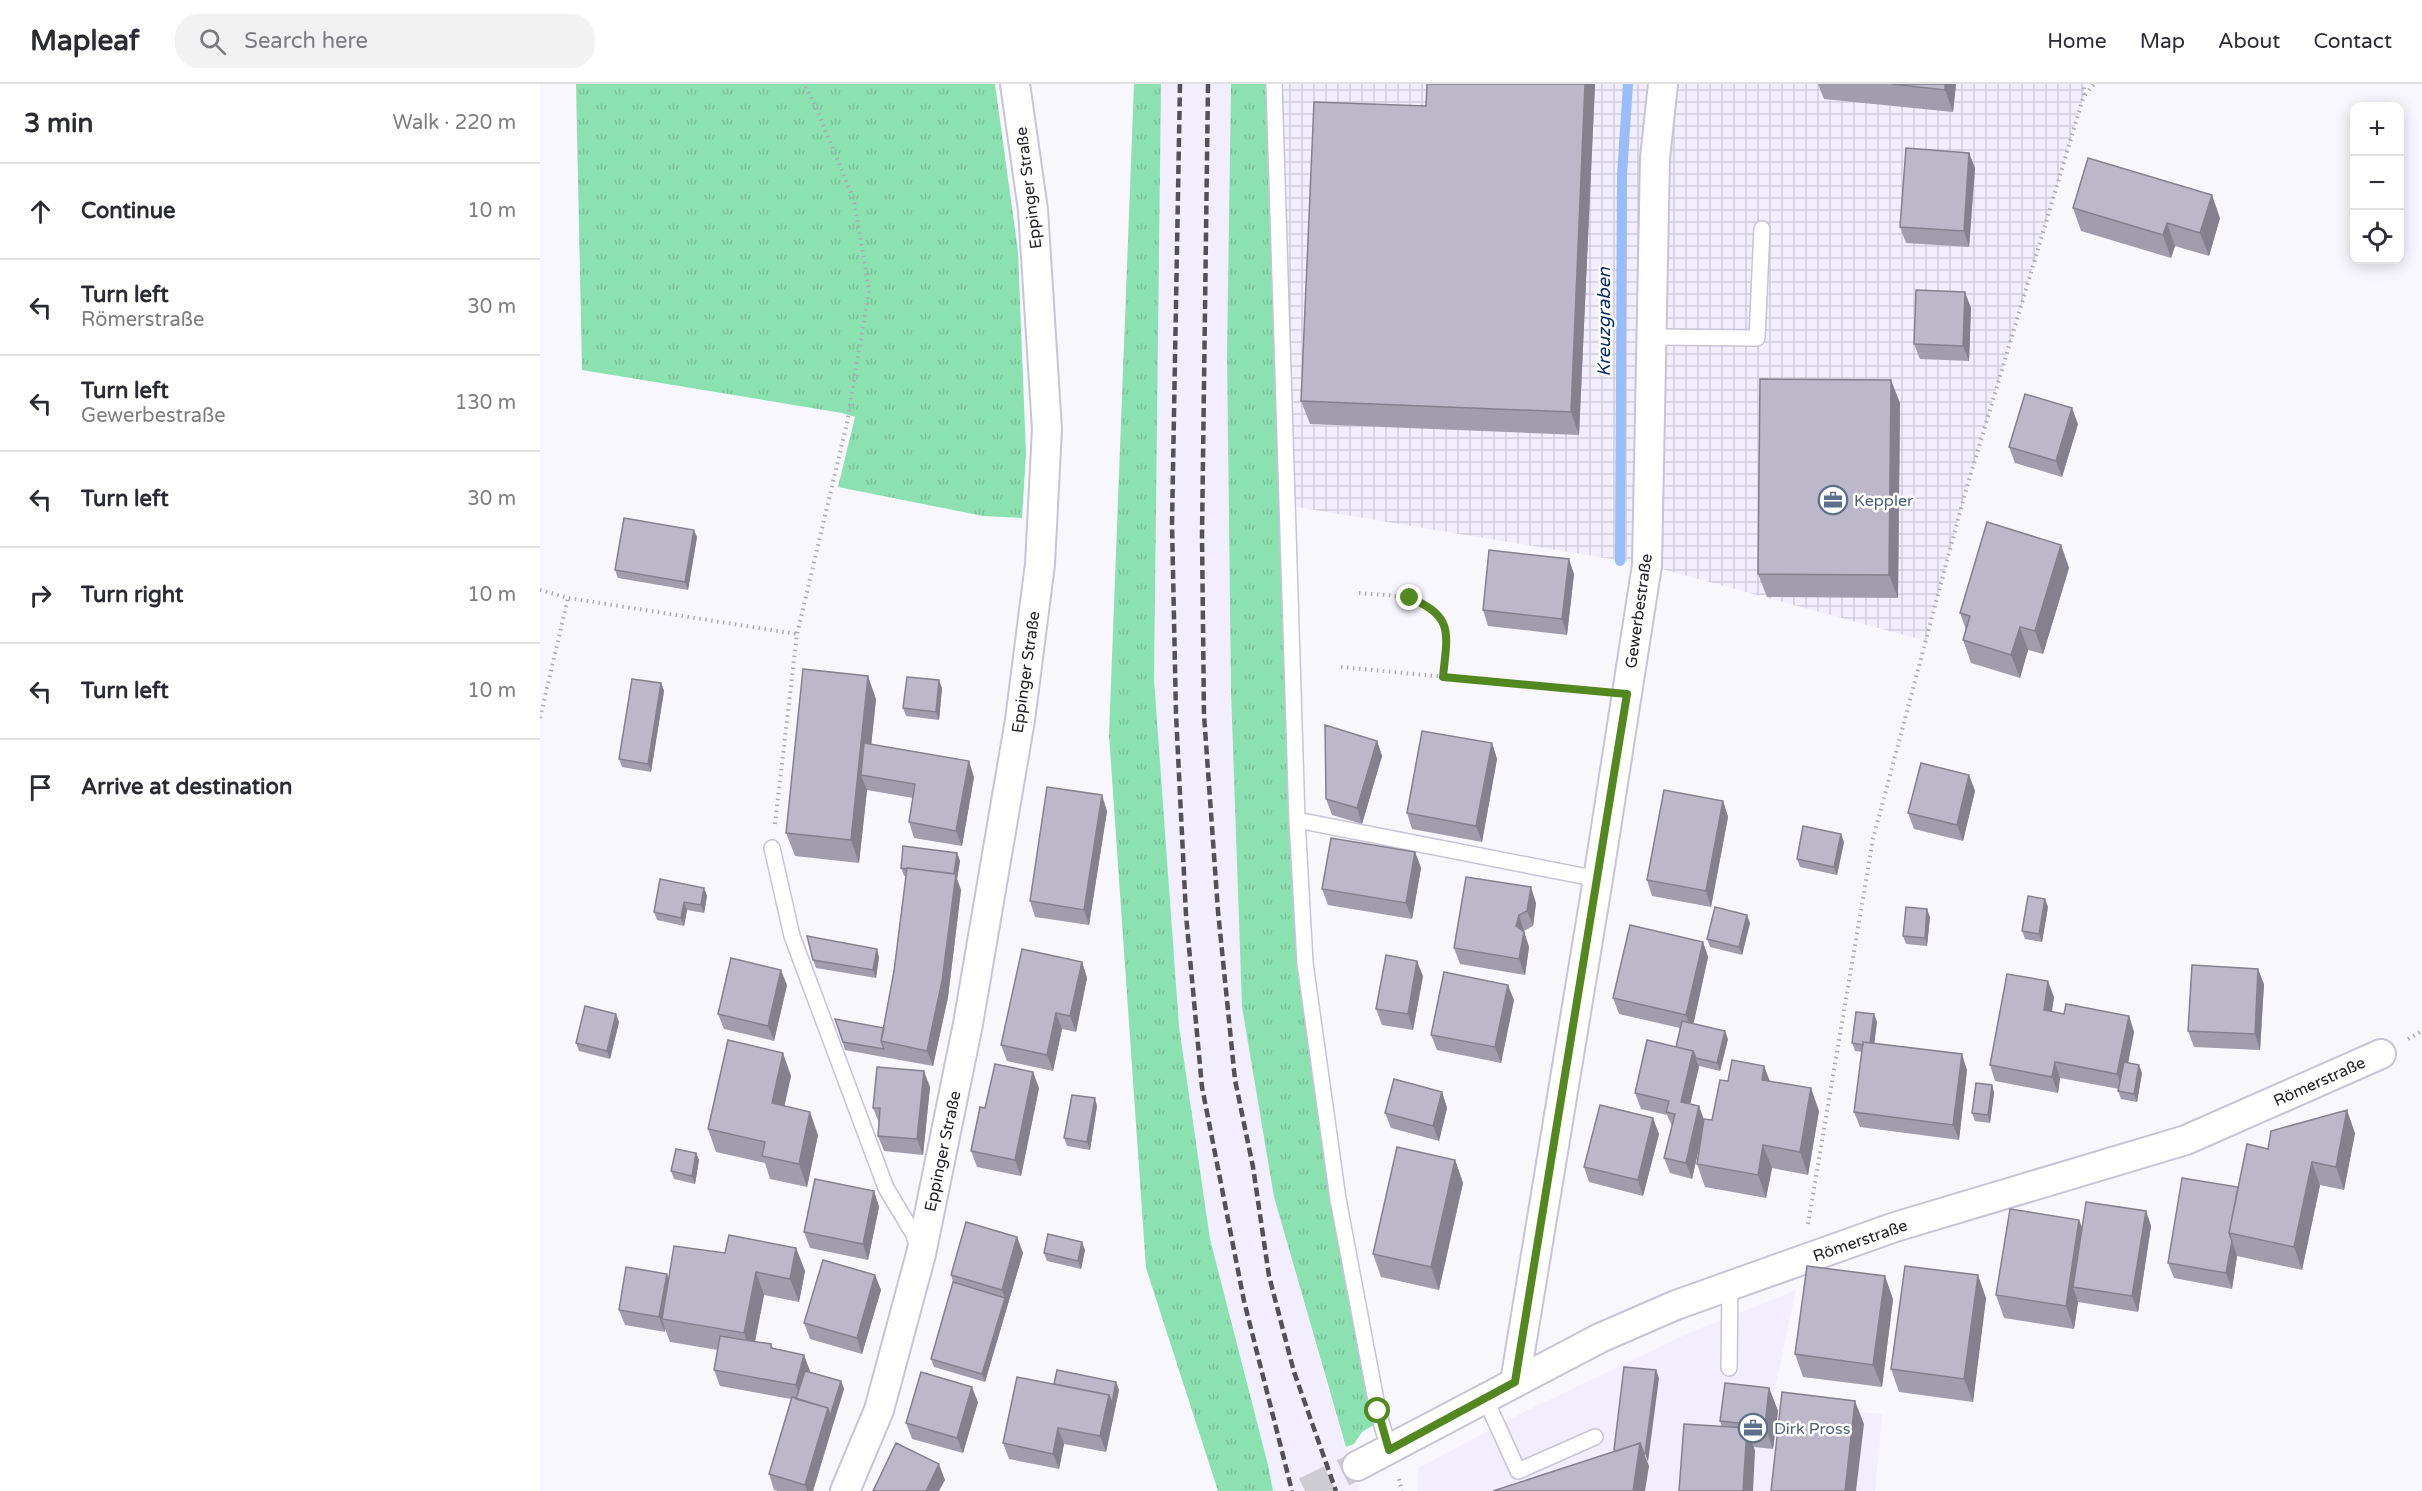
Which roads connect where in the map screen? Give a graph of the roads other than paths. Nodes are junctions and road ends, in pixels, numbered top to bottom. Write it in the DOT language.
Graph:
graph roads {
  1 [pos="1015,84"];
  2 [pos="1274,84"];
  3 [pos="1663,84"];
  4 [pos="1762,229"];
  5 [pos="1652,337"];
  6 [pos="1297,820"];
  7 [pos="772,848"];
  8 [pos="1598,879"];
  9 [pos="2381,1054"];
  10 [pos="921,1254"];
  11 [pos="1730,1286"];
  12 [pos="1729,1368"];
  13 [pos="1515,1382"];
  14 [pos="1485,1398"];
  15 [pos="1595,1437"];
  16 [pos="1389,1450"];
  17 [pos="1357,1466"];
  18 [pos="845,1491"];
  1 -- 10 [label="street, Eppinger Straße"];
  2 -- 6 [label="lane"];
  3 -- 5 [label="street, Gewerbestraße"];
  4 -- 5 [label="lane"];
  5 -- 8 [label="street, Gewerbestraße"];
  6 -- 8 [label="lane"];
  6 -- 16 [label="lane"];
  7 -- 10 [label="lane, Eppinger Straße"];
  8 -- 13 [label="street, Gewerbestraße"];
  9 -- 11 [label="street, Römerstraße"];
  10 -- 18 [label="street, Eppinger Straße"];
  11 -- 12 [label="lane"];
  11 -- 13 [label="street, Römerstraße"];
  13 -- 14 [label="street, Römerstraße"];
  14 -- 15 [label="lane"];
  14 -- 16 [label="street, Römerstraße"];
  16 -- 17 [label="street, Römerstraße"];
}
